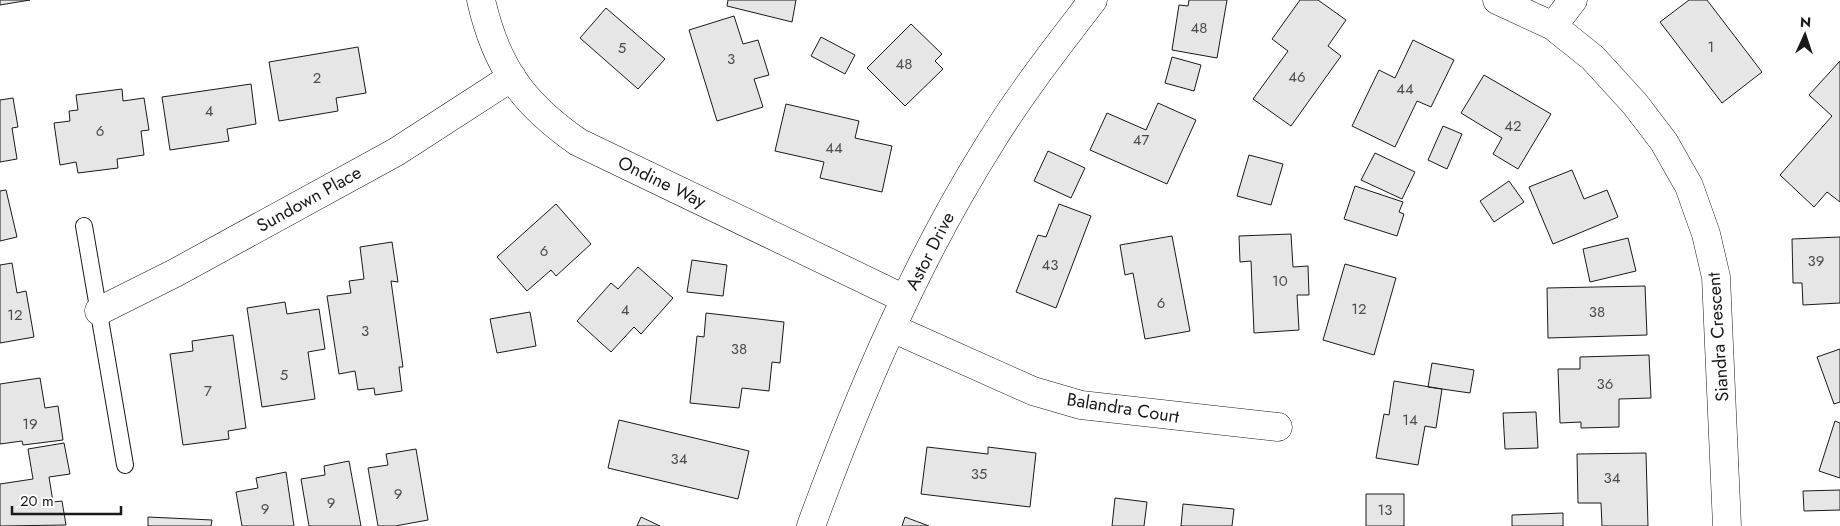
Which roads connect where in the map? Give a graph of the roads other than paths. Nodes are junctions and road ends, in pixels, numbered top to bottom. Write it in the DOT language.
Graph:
graph roads {
  1 [pos="481,0"];
  2 [pos="1093,0"];
  3 [pos="1497,0"];
  4 [pos="1573,0"];
  5 [pos="1553,26"];
  6 [pos="512,77"];
  7 [pos="84,226"];
  8 [pos="905,299"];
  9 [pos="99,311"];
  10 [pos="892,328"];
  11 [pos="1278,427"];
  12 [pos="125,465"];
  13 [pos="811,526"];
  14 [pos="1727,526"];
  1 -- 6 [label="street, Ondine Way"];
  2 -- 8 [label="street, Astor Drive"];
  3 -- 5 [label="street, Siandra Crescent"];
  4 -- 5 [label="street"];
  5 -- 14 [label="street, Siandra Crescent"];
  6 -- 8 [label="street, Ondine Way"];
  6 -- 9 [label="street, Sundown Place"];
  7 -- 9 [label="lane"];
  8 -- 10 [label="street, Astor Drive"];
  9 -- 12 [label="lane"];
  10 -- 11 [label="street, Balandra Court"];
  10 -- 13 [label="street, Astor Drive"];
}
